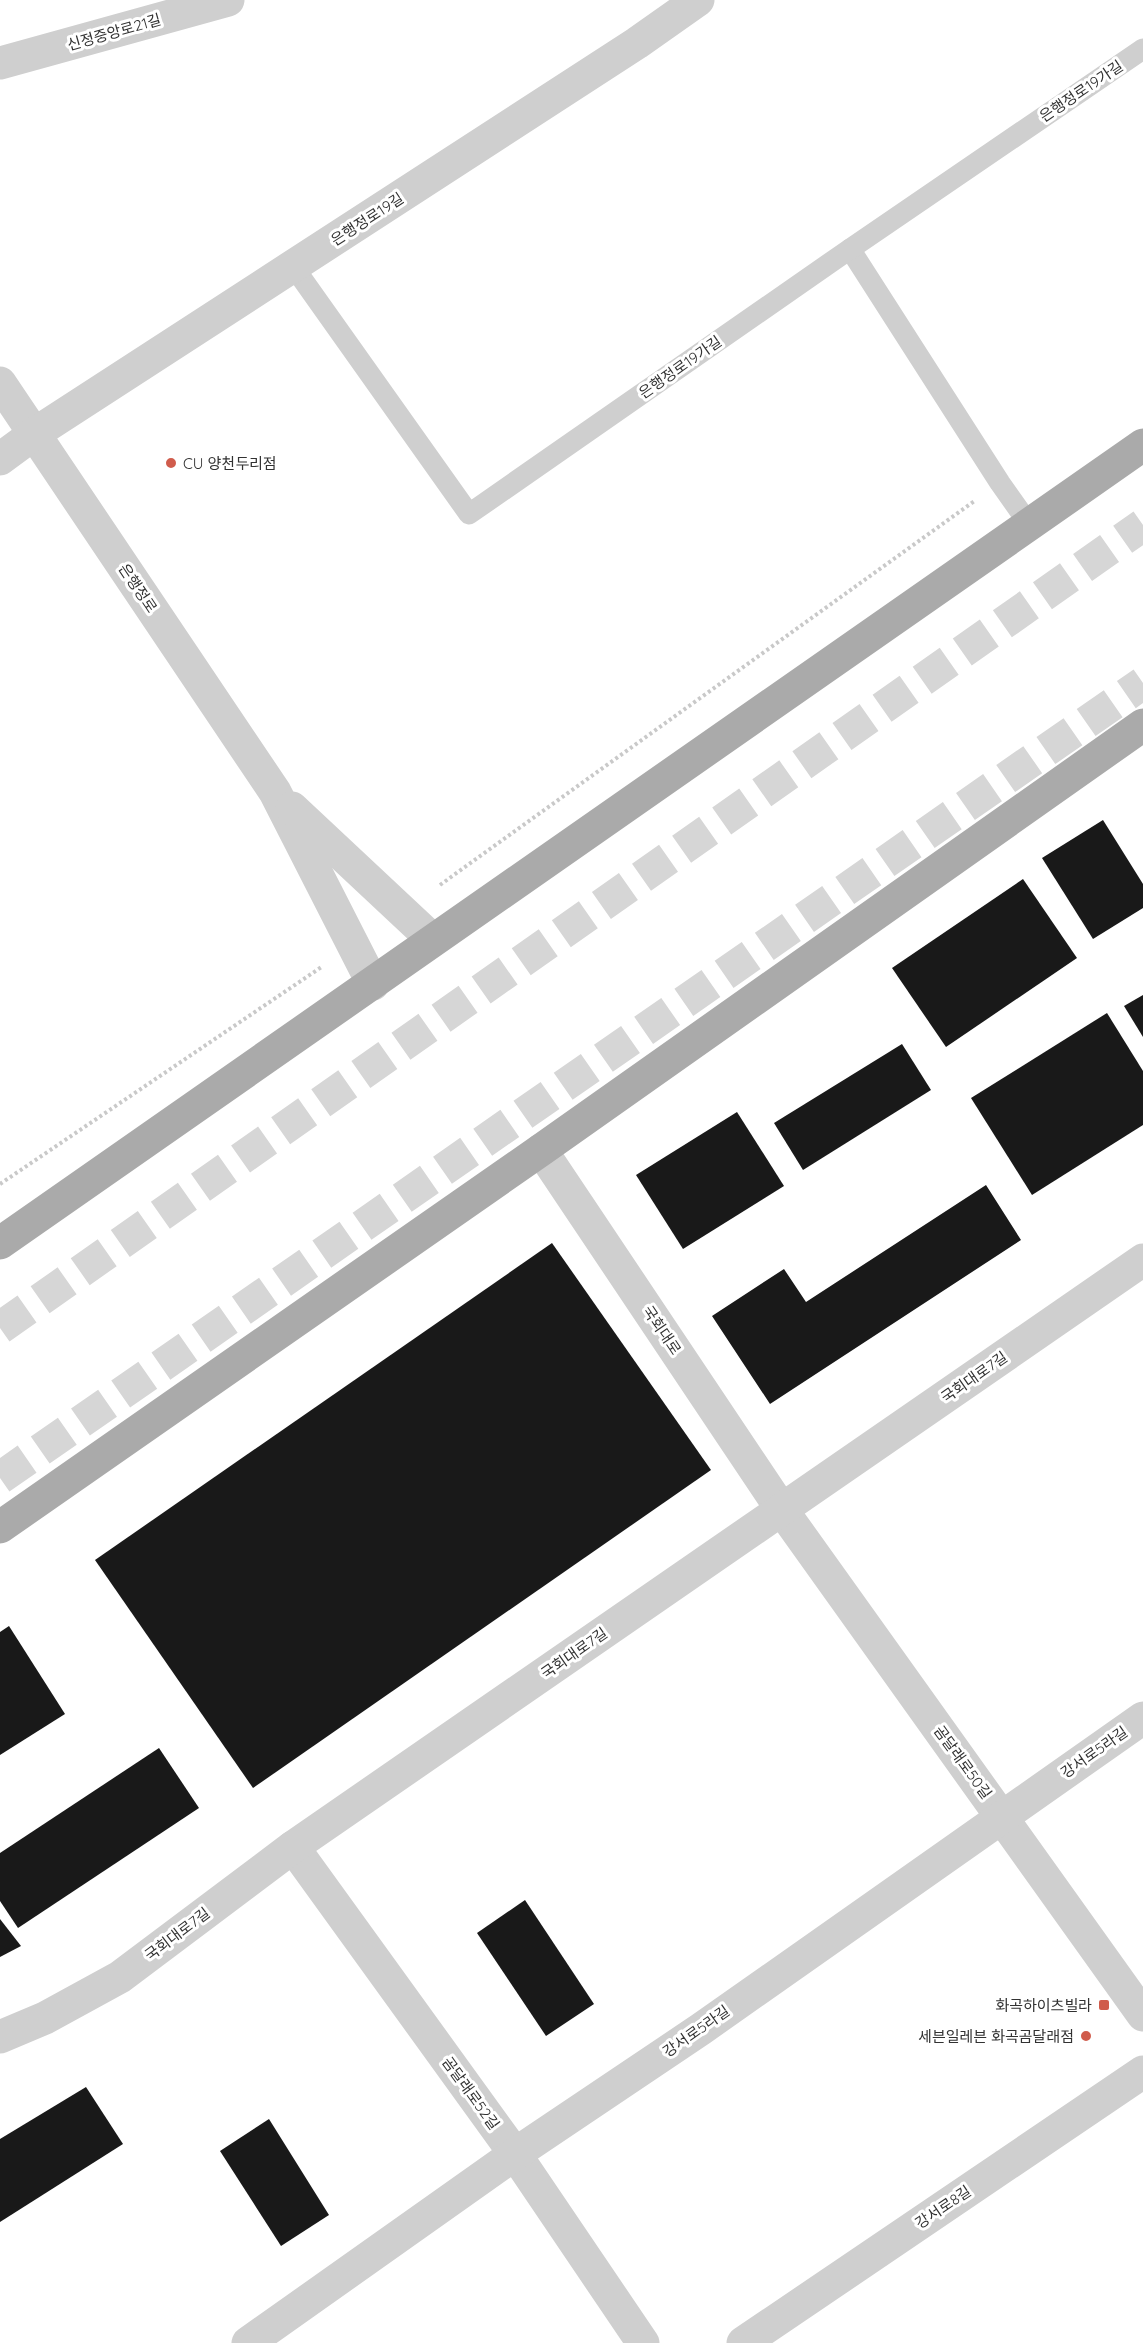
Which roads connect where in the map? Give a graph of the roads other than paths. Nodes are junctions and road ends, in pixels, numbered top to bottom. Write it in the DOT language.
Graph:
graph roads {
  1 [pos="228,0"];
  2 [pos="698,0"];
  3 [pos="1143,49"];
  4 [pos="0,63"];
  5 [pos="850,249"];
  6 [pos="293,266"];
  7 [pos="0,383"];
  8 [pos="34,434"];
  9 [pos="1143,445"];
  10 [pos="0,459"];
  11 [pos="1029,524"];
  12 [pos="1143,724"];
  13 [pos="275,792"];
  14 [pos="433,940"];
  15 [pos="373,984"];
  16 [pos="541,1150"];
  17 [pos="0,1243"];
  18 [pos="1143,1260"];
  19 [pos="782,1510"];
  20 [pos="0,1527"];
  21 [pos="1143,1718"];
  22 [pos="1002,1817"];
  23 [pos="292,1847"];
  24 [pos="1143,2015"];
  25 [pos="0,2037"];
  26 [pos="1143,2072"];
  27 [pos="515,2154"];
  28 [pos="248,2343"];
  29 [pos="643,2343"];
  30 [pos="743,2343"];
  1 -- 4 [label="street, 신정중앙로21길"];
  2 -- 6 [label="street, 은행정로19길"];
  3 -- 5 [label="lane, 은행정로19가길"];
  5 -- 6 [label="lane, 은행정로19가길"];
  5 -- 11 [label="lane"];
  6 -- 8 [label="street, 은행정로19길"];
  7 -- 8 [label="street, 은행정로"];
  8 -- 10 [label="street, 은행정로19길"];
  8 -- 13 [label="street, 은행정로"];
  9 -- 11 [label="main road"];
  11 -- 14 [label="main road"];
  12 -- 16 [label="main road"];
  13 -- 14 [label="street, 은행정로"];
  13 -- 15 [label="street, 은행정로"];
  14 -- 15 [label="main road"];
  15 -- 17 [label="main road"];
  16 -- 19 [label="street, 국회대로"];
  16 -- 20 [label="main road"];
  18 -- 19 [label="street, 국회대로7길"];
  19 -- 22 [label="street, 곰달래로50길"];
  19 -- 23 [label="street, 국회대로7길"];
  21 -- 22 [label="street, 강서로5라길"];
  22 -- 24 [label="street, 곰달래로50길"];
  22 -- 27 [label="street, 강서로5라길"];
  23 -- 25 [label="street, 국회대로7길"];
  23 -- 27 [label="street, 곰달래로52길"];
  26 -- 30 [label="street, 강서로8길"];
  27 -- 28 [label="street, 강서로5라길"];
  27 -- 29 [label="street, 곰달래로52길"];
}
